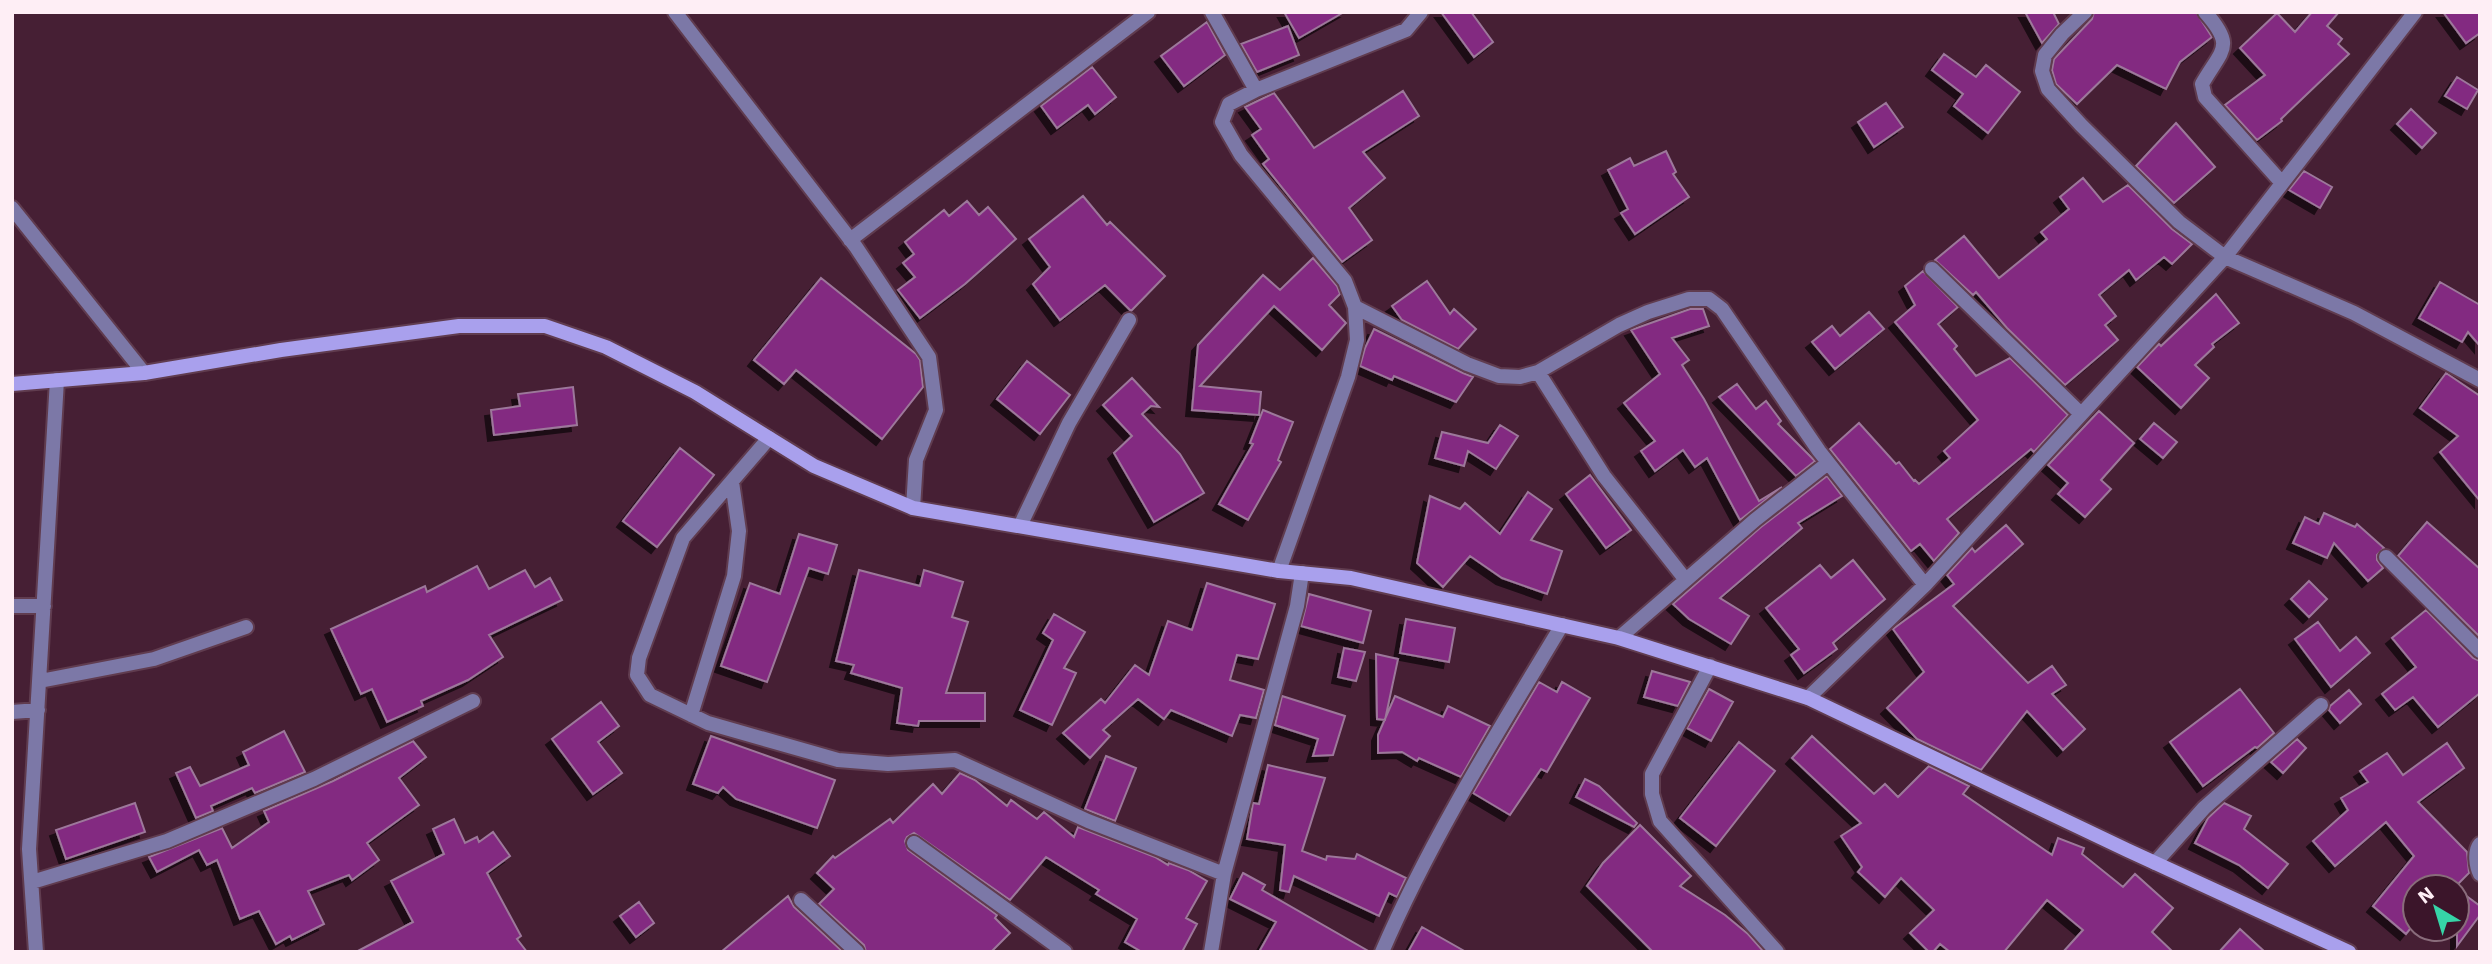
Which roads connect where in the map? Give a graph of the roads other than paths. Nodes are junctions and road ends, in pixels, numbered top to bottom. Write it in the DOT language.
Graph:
graph roads {
  1 [pos="675,12"];
  2 [pos="1148,12"];
  3 [pos="1212,12"];
  4 [pos="1421,12"];
  5 [pos="2085,12"];
  6 [pos="2205,12"];
  7 [pos="2415,12"];
  8 [pos="1256,90"];
  9 [pos="2282,183"];
  10 [pos="12,208"];
  11 [pos="850,240"];
  12 [pos="2225,257"];
  13 [pos="1932,270"];
  14 [pos="1355,307"];
  15 [pos="1129,320"];
  16 [pos="1538,372"];
  17 [pos="144,373"];
  18 [pos="57,380"];
  19 [pos="2480,380"];
  20 [pos="12,384"];
  21 [pos="2081,414"];
  22 [pos="769,438"];
  23 [pos="1828,463"];
  24 [pos="732,482"];
  25 [pos="913,508"];
  26 [pos="1020,526"];
  27 [pos="2386,557"];
  28 [pos="1279,570"];
  29 [pos="1303,573"];
  30 [pos="1685,579"];
  31 [pos="1925,585"];
  32 [pos="12,606"];
  33 [pos="44,606"];
  34 [pos="1562,625"];
  35 [pos="246,627"];
  36 [pos="1619,638"];
  37 [pos="2480,651"];
  38 [pos="1710,666"];
  39 [pos="40,681"];
  40 [pos="1808,698"];
  41 [pos="474,701"];
  42 [pos="2321,705"];
  43 [pos="38,710"];
  44 [pos="12,712"];
  45 [pos="691,715"];
  46 [pos="914,843"];
  47 [pos="2480,844"];
  48 [pos="2155,863"];
  49 [pos="1224,874"];
  50 [pos="2480,874"];
  51 [pos="32,882"];
  52 [pos="801,900"];
  53 [pos="36,952"];
  54 [pos="857,952"];
  55 [pos="1065,952"];
  56 [pos="1212,952"];
  57 [pos="1382,952"];
  58 [pos="1777,952"];
  59 [pos="2349,952"];
  1 -- 11 [label="street"];
  2 -- 11 [label="street"];
  3 -- 8 [label="street"];
  4 -- 8 [label="street"];
  5 -- 12 [label="street"];
  6 -- 9 [label="street"];
  7 -- 9 [label="street"];
  8 -- 14 [label="street"];
  9 -- 12 [label="street"];
  10 -- 17 [label="street"];
  11 -- 25 [label="street"];
  12 -- 19 [label="street"];
  12 -- 21 [label="street"];
  13 -- 21 [label="street"];
  14 -- 16 [label="street"];
  14 -- 28 [label="street"];
  15 -- 26 [label="street"];
  16 -- 23 [label="street"];
  16 -- 30 [label="street"];
  17 -- 18 [label="street"];
  17 -- 22 [label="street"];
  18 -- 20 [label="street"];
  18 -- 33 [label="street"];
  21 -- 31 [label="street"];
  22 -- 24 [label="street"];
  22 -- 25 [label="street"];
  23 -- 30 [label="street"];
  23 -- 31 [label="street"];
  24 -- 45 [label="street"];
  24 -- 45 [label="street"];
  25 -- 26 [label="street"];
  26 -- 28 [label="street"];
  27 -- 37 [label="street"];
  28 -- 29 [label="street"];
  29 -- 34 [label="street"];
  29 -- 49 [label="street"];
  30 -- 36 [label="street"];
  31 -- 40 [label="street"];
  32 -- 33 [label="street"];
  33 -- 39 [label="street"];
  34 -- 36 [label="street"];
  34 -- 57 [label="street"];
  35 -- 39 [label="street"];
  36 -- 38 [label="street"];
  38 -- 40 [label="street"];
  38 -- 58 [label="street"];
  39 -- 43 [label="street"];
  40 -- 48 [label="street"];
  41 -- 51 [label="street"];
  42 -- 48 [label="street"];
  43 -- 44 [label="street"];
  43 -- 51 [label="street"];
  45 -- 49 [label="street"];
  46 -- 55 [label="street"];
  47 -- 50 [label="street"];
  48 -- 59 [label="street"];
  49 -- 56 [label="street"];
  51 -- 53 [label="street"];
  52 -- 54 [label="street"];
}
